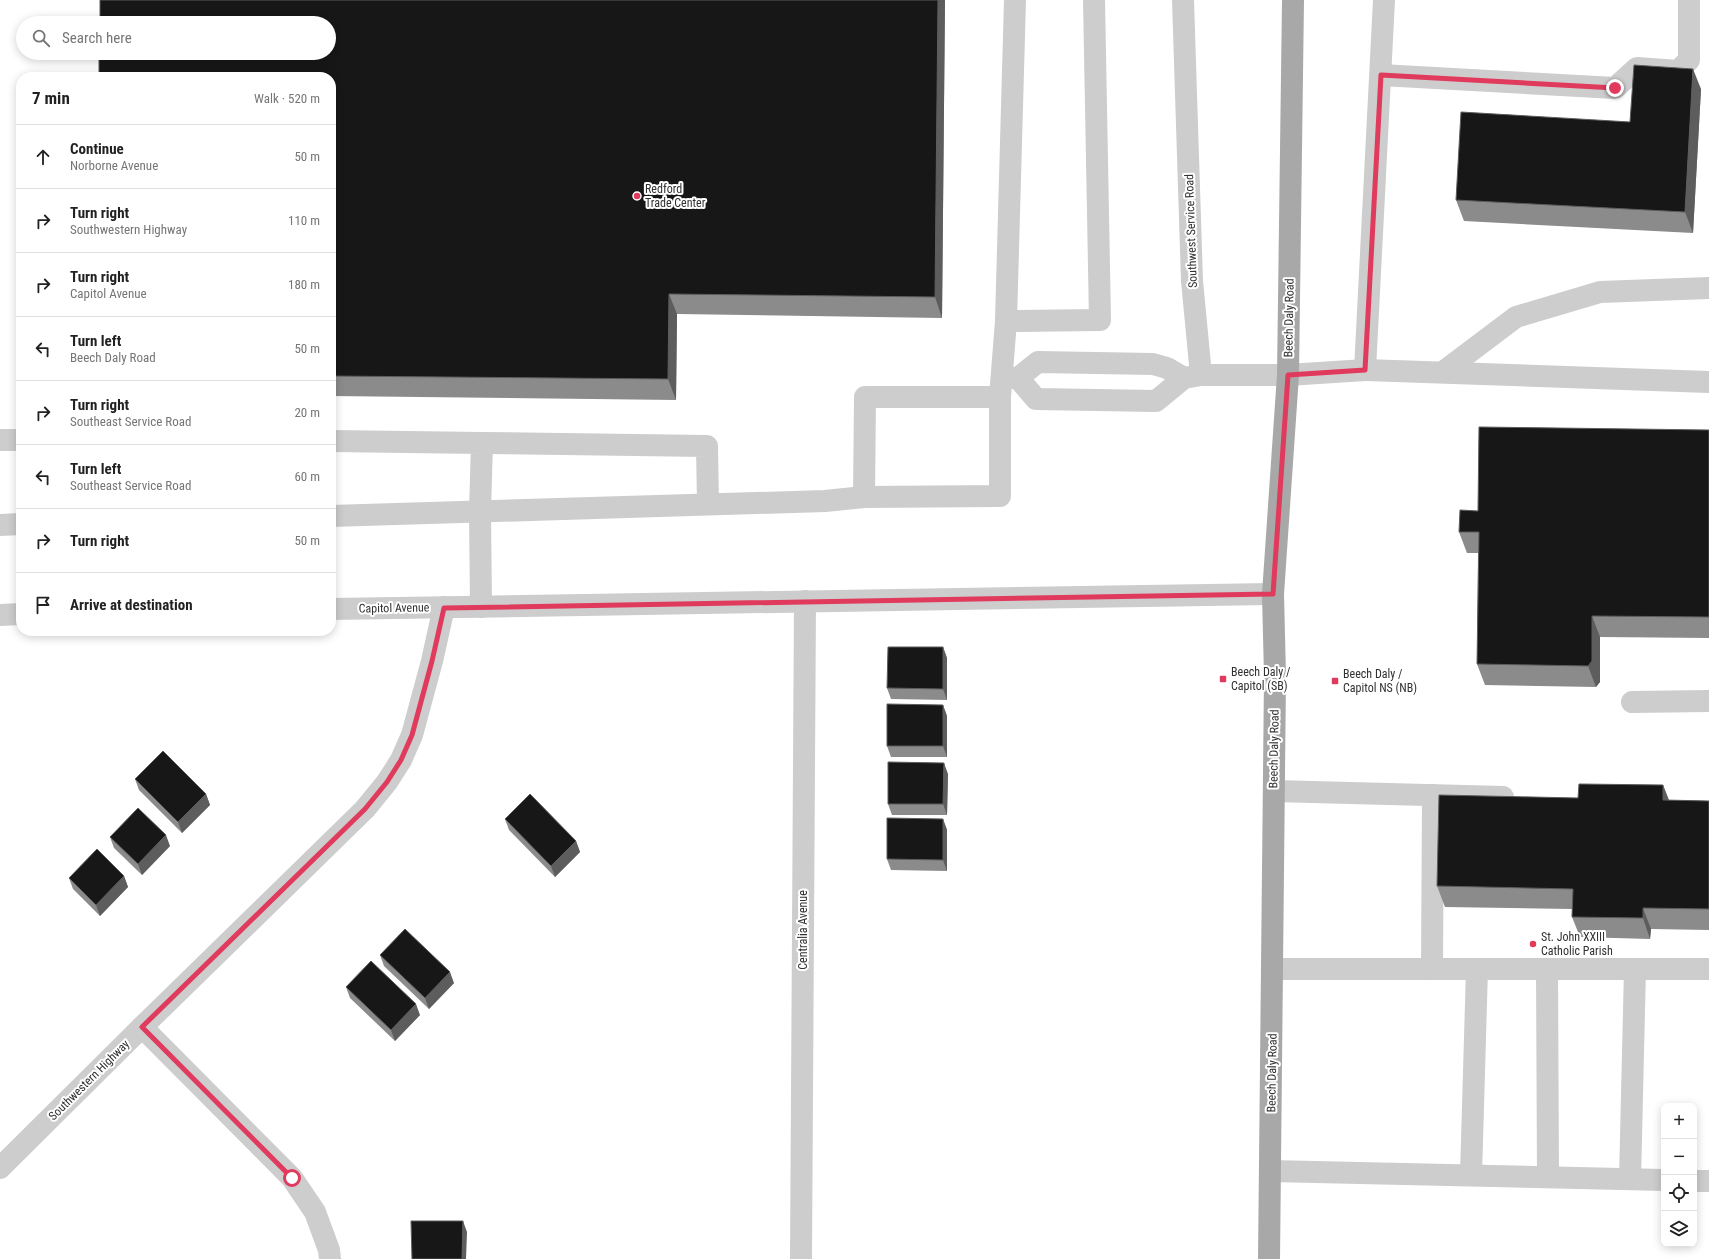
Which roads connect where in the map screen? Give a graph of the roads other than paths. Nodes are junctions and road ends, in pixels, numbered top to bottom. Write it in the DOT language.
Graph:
graph roads {
  1 [pos="1015,0"];
  2 [pos="1094,0"];
  3 [pos="1183,0"];
  4 [pos="1293,0"];
  5 [pos="1384,0"];
  6 [pos="1689,0"];
  7 [pos="1381,75"];
  8 [pos="1709,288"];
  9 [pos="1006,321"];
  10 [pos="1365,370"];
  11 [pos="1443,372"];
  12 [pos="1288,375"];
  13 [pos="1193,377"];
  14 [pos="1709,382"];
  15 [pos="1007,384"];
  16 [pos="0,440"];
  17 [pos="16,440"];
  18 [pos="336,441"];
  19 [pos="482,444"];
  20 [pos="864,497"];
  21 [pos="708,504"];
  22 [pos="480,512"];
  23 [pos="336,516"];
  24 [pos="16,524"];
  25 [pos="0,525"];
  26 [pos="1273,594"];
  27 [pos="805,601"];
  28 [pos="481,607"];
  29 [pos="444,608"];
  30 [pos="336,610"];
  31 [pos="16,614"];
  32 [pos="0,615"];
  33 [pos="1709,701"];
  34 [pos="1632,702"];
  35 [pos="1274,791"];
  36 [pos="1434,795"];
  37 [pos="1520,797"];
  38 [pos="1273,969"];
  39 [pos="1432,969"];
  40 [pos="1477,969"];
  41 [pos="1547,969"];
  42 [pos="1635,969"];
  43 [pos="1709,969"];
  44 [pos="142,1027"];
  45 [pos="0,1168"];
  46 [pos="1270,1171"];
  47 [pos="1471,1175"];
  48 [pos="1548,1177"];
  49 [pos="1630,1179"];
  50 [pos="1661,1180"];
  51 [pos="1697,1181"];
  52 [pos="1709,1181"];
  53 [pos="330,1259"];
  54 [pos="801,1259"];
  55 [pos="1269,1259"];
  1 -- 9 [label="street"];
  2 -- 9 [label="street"];
  3 -- 13 [label="street, Southwest Service Road"];
  4 -- 12 [label="main road, Beech Daly Road"];
  5 -- 7 [label="street"];
  6 -- 7 [label="street"];
  7 -- 10 [label="street"];
  8 -- 11 [label="street"];
  9 -- 15 [label="street"];
  10 -- 11 [label="street"];
  10 -- 12 [label="street"];
  11 -- 14 [label="street"];
  12 -- 13 [label="street"];
  12 -- 26 [label="main road, Beech Daly Road"];
  13 -- 15 [label="street"];
  13 -- 15 [label="street"];
  15 -- 20 [label="street"];
  15 -- 20 [label="street"];
  16 -- 17 [label="street"];
  18 -- 19 [label="street"];
  19 -- 21 [label="street"];
  19 -- 22 [label="street"];
  20 -- 21 [label="street"];
  21 -- 22 [label="street"];
  22 -- 23 [label="street"];
  22 -- 28 [label="street"];
  24 -- 25 [label="street"];
  26 -- 27 [label="street, Capitol Avenue"];
  26 -- 35 [label="main road, Beech Daly Road"];
  27 -- 28 [label="street, Capitol Avenue"];
  27 -- 54 [label="street, Centralia Avenue"];
  28 -- 29 [label="street, Capitol Avenue"];
  29 -- 30 [label="street, Capitol Avenue"];
  29 -- 44 [label="street, Southwestern Highway"];
  31 -- 32 [label="street"];
  33 -- 34 [label="street"];
  35 -- 36 [label="street"];
  35 -- 38 [label="main road, Beech Daly Road"];
  36 -- 37 [label="street"];
  36 -- 39 [label="street"];
  38 -- 39 [label="street"];
  38 -- 46 [label="main road, Beech Daly Road"];
  39 -- 40 [label="street"];
  40 -- 41 [label="street"];
  40 -- 47 [label="street"];
  41 -- 42 [label="street"];
  41 -- 48 [label="street"];
  42 -- 43 [label="street"];
  42 -- 49 [label="street"];
  44 -- 45 [label="street, Southwestern Highway"];
  44 -- 53 [label="street"];
  46 -- 47 [label="street"];
  46 -- 55 [label="main road, Beech Daly Road"];
  47 -- 48 [label="street"];
  48 -- 49 [label="street"];
  49 -- 50 [label="street"];
  51 -- 52 [label="street"];
}
